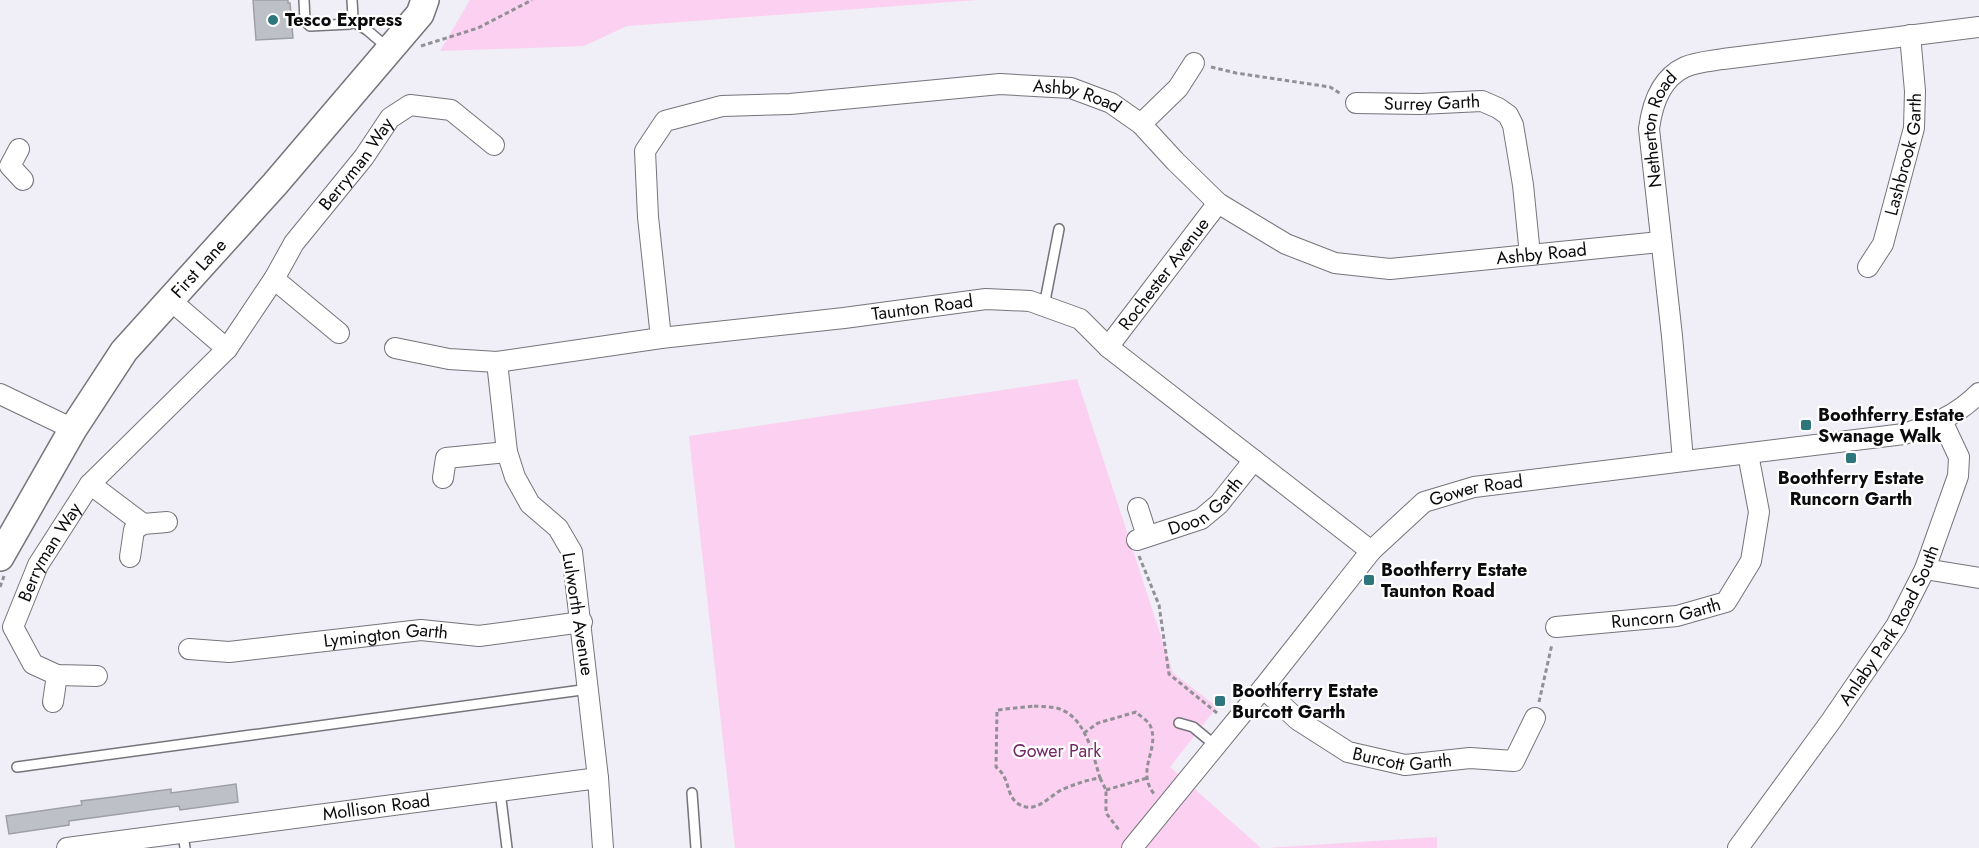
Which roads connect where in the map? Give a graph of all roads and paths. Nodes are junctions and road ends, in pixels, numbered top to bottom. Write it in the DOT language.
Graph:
graph roads {
  1 [pos="304,0"];
  2 [pos="352,0"];
  3 [pos="425,0"];
  4 [pos="532,0"];
  5 [pos="352,21"];
  6 [pos="1979,27"];
  7 [pos="1910,35"];
  8 [pos="401,49"];
  9 [pos="1194,63"];
  10 [pos="1356,103"];
  11 [pos="1141,124"];
  12 [pos="494,145"];
  13 [pos="1218,202"];
  14 [pos="1059,229"];
  15 [pos="1660,242"];
  16 [pos="1530,255"];
  17 [pos="1868,267"];
  18 [pos="274,279"];
  19 [pos="169,299"];
  20 [pos="1044,306"];
  21 [pos="339,333"];
  22 [pos="661,338"];
  23 [pos="1108,347"];
  24 [pos="395,348"];
  25 [pos="227,349"];
  26 [pos="497,362"];
  27 [pos="1979,393"];
  28 [pos="0,394"];
  29 [pos="1942,421"];
  30 [pos="73,429"];
  31 [pos="507,453"];
  32 [pos="1748,454"];
  33 [pos="1254,460"];
  34 [pos="1683,460"];
  35 [pos="443,478"];
  36 [pos="90,484"];
  37 [pos="1138,508"];
  38 [pos="167,522"];
  39 [pos="143,524"];
  40 [pos="1142,538"];
  41 [pos="1371,551"];
  42 [pos="0,557"];
  43 [pos="130,557"];
  44 [pos="1925,569"];
  45 [pos="1979,578"];
  46 [pos="582,622"];
  47 [pos="1556,627"];
  48 [pos="189,649"];
  49 [pos="57,675"];
  50 [pos="97,676"];
  51 [pos="1263,688"];
  52 [pos="589,689"];
  53 [pos="53,702"];
  54 [pos="1216,713"];
  55 [pos="1535,718"];
  56 [pos="1179,723"];
  57 [pos="1084,733"];
  58 [pos="1216,746"];
  59 [pos="17,767"];
  60 [pos="598,778"];
  61 [pos="1100,778"];
  62 [pos="1147,778"];
  63 [pos="1106,790"];
  64 [pos="500,791"];
  65 [pos="692,793"];
  66 [pos="1167,804"];
  67 [pos="1119,830"];
  68 [pos="184,840"];
  69 [pos="87,846"];
  70 [pos="1742,847"];
  71 [pos="507,848"];
  72 [pos="603,848"];
  73 [pos="696,848"];
  74 [pos="1132,848"];
  1 -- 5 [label="lane"];
  2 -- 5 [label="lane"];
  3 -- 8 [label="street, First Lane"];
  4 -- 8 [label="path"];
  5 -- 8 [label="lane"];
  6 -- 7 [label="street, Netherton Road"];
  7 -- 15 [label="street, Netherton Road"];
  7 -- 17 [label="street, Lashbrook Garth"];
  8 -- 19 [label="street, First Lane"];
  9 -- 10 [label="path"];
  9 -- 11 [label="street"];
  10 -- 16 [label="street, Surrey Garth"];
  11 -- 13 [label="street, Ashby Road"];
  11 -- 22 [label="street, Ashby Road"];
  12 -- 18 [label="street, Berryman Way"];
  13 -- 16 [label="street, Ashby Road"];
  13 -- 23 [label="street, Rochester Avenue"];
  14 -- 20 [label="lane"];
  15 -- 16 [label="street, Ashby Road"];
  15 -- 34 [label="street, Netherton Road"];
  18 -- 21 [label="street"];
  18 -- 25 [label="street, Berryman Way"];
  19 -- 25 [label="street"];
  19 -- 30 [label="street, First Lane"];
  20 -- 22 [label="street, Taunton Road"];
  20 -- 23 [label="street, Taunton Road"];
  22 -- 26 [label="street, Taunton Road"];
  23 -- 33 [label="street, Taunton Road"];
  24 -- 26 [label="street, Taunton Road"];
  25 -- 36 [label="street, Berryman Way"];
  26 -- 31 [label="street, Lulworth Avenue"];
  27 -- 29 [label="street"];
  28 -- 30 [label="street"];
  29 -- 32 [label="street, Gower Road"];
  29 -- 44 [label="street, Anlaby Park Road South"];
  30 -- 42 [label="street, First Lane"];
  31 -- 35 [label="street"];
  31 -- 46 [label="street, Lulworth Avenue"];
  32 -- 34 [label="street, Gower Road"];
  32 -- 47 [label="street, Runcorn Garth"];
  33 -- 40 [label="street, Doon Garth"];
  33 -- 41 [label="street, Taunton Road"];
  34 -- 41 [label="street, Gower Road"];
  36 -- 39 [label="street, Berryman Way"];
  36 -- 49 [label="street, Berryman Way"];
  37 -- 40 [label="street, Doon Garth"];
  38 -- 39 [label="street"];
  39 -- 43 [label="street"];
  40 -- 54 [label="path"];
  41 -- 51 [label="street, Gower Road"];
  44 -- 45 [label="street"];
  44 -- 70 [label="street, Anlaby Park Road South"];
  46 -- 48 [label="street, Lymington Garth"];
  46 -- 52 [label="street, Lulworth Avenue"];
  47 -- 55 [label="path"];
  49 -- 50 [label="street, Berryman Way"];
  49 -- 53 [label="street"];
  51 -- 55 [label="street, Burcott Garth"];
  51 -- 58 [label="street, Gower Road"];
  52 -- 59 [label="lane"];
  52 -- 60 [label="street, Lulworth Avenue"];
  56 -- 58 [label="lane"];
  57 -- 61 [label="path"];
  57 -- 61 [label="path"];
  57 -- 62 [label="path"];
  58 -- 66 [label="street, Gower Road"];
  60 -- 64 [label="street, Mollison Road"];
  60 -- 72 [label="street"];
  61 -- 63 [label="path"];
  62 -- 63 [label="path"];
  62 -- 66 [label="path"];
  63 -- 67 [label="path"];
  64 -- 68 [label="street, Mollison Road"];
  64 -- 71 [label="lane"];
  65 -- 73 [label="lane"];
  66 -- 74 [label="street, Gower Road"];
  68 -- 69 [label="street, Mollison Road"];
}
